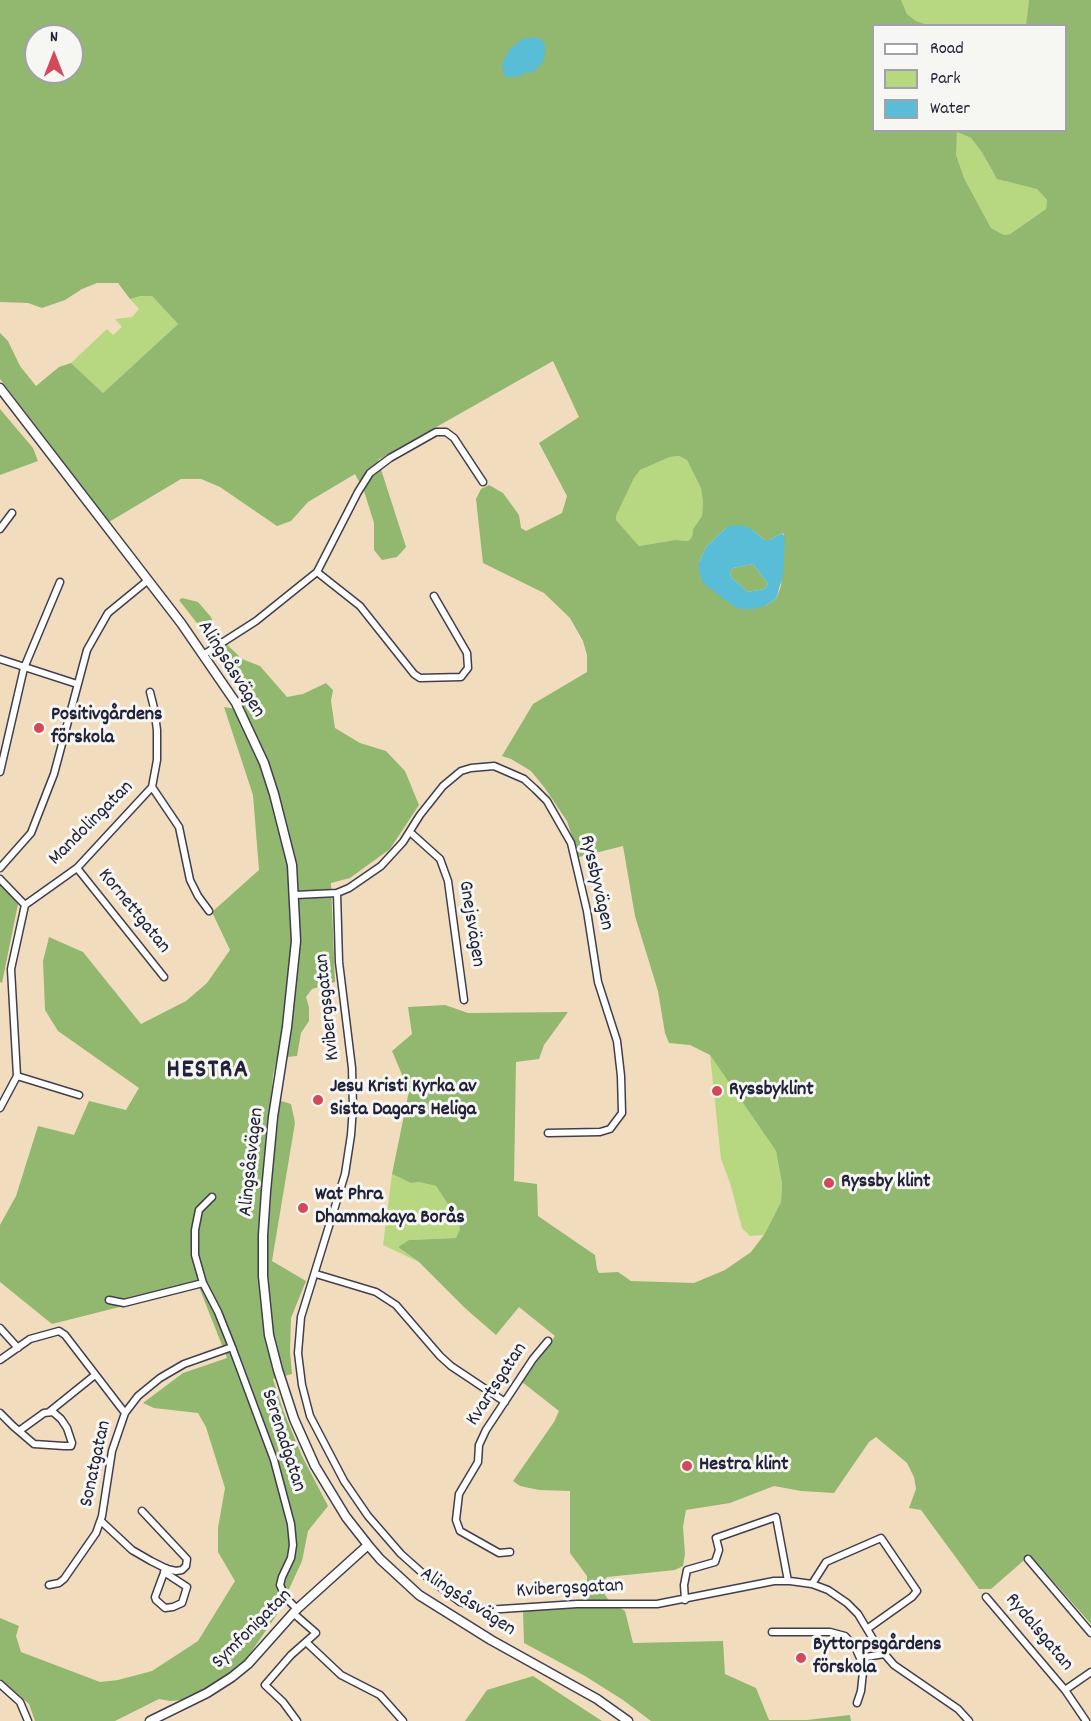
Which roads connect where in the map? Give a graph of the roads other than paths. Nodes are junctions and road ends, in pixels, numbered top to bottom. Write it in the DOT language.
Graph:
graph roads {
  1 [pos="0,388"];
  2 [pos="483,482"];
  3 [pos="12,513"];
  4 [pos="0,529"];
  5 [pos="317,572"];
  6 [pos="147,581"];
  7 [pos="60,582"];
  8 [pos="434,596"];
  9 [pos="203,655"];
  10 [pos="0,659"];
  11 [pos="24,668"];
  12 [pos="77,684"];
  13 [pos="150,692"];
  14 [pos="0,772"];
  15 [pos="152,787"];
  16 [pos="410,832"];
  17 [pos="0,868"];
  18 [pos="77,868"];
  19 [pos="0,879"];
  20 [pos="337,892"];
  21 [pos="294,895"];
  22 [pos="25,905"];
  23 [pos="209,911"];
  24 [pos="164,977"];
  25 [pos="464,1000"];
  26 [pos="17,1076"];
  27 [pos="79,1095"];
  28 [pos="0,1108"];
  29 [pos="548,1133"];
  30 [pos="212,1197"];
  31 [pos="315,1274"];
  32 [pos="203,1283"];
  33 [pos="109,1300"];
  34 [pos="0,1328"];
  35 [pos="548,1341"];
  36 [pos="232,1347"];
  37 [pos="18,1348"];
  38 [pos="0,1360"];
  39 [pos="95,1375"];
  40 [pos="505,1402"];
  41 [pos="0,1413"];
  42 [pos="48,1413"];
  43 [pos="124,1413"];
  44 [pos="19,1431"];
  45 [pos="142,1511"];
  46 [pos="101,1521"];
  47 [pos="368,1545"];
  48 [pos="510,1552"];
  49 [pos="1028,1559"];
  50 [pos="165,1570"];
  51 [pos="788,1581"];
  52 [pos="812,1584"];
  53 [pos="49,1586"];
  54 [pos="986,1597"];
  55 [pos="685,1600"];
  56 [pos="295,1611"];
  57 [pos="867,1629"];
  58 [pos="772,1632"];
  59 [pos="1091,1633"];
  60 [pos="306,1642"];
  61 [pos="884,1654"];
  62 [pos="860,1658"];
  63 [pos="1091,1672"];
  64 [pos="0,1684"];
  65 [pos="1065,1690"];
  66 [pos="857,1703"];
  67 [pos="28,1721"];
  68 [pos="150,1721"];
  69 [pos="297,1721"];
  70 [pos="403,1721"];
  71 [pos="628,1721"];
  72 [pos="969,1721"];
  73 [pos="1086,1721"];
  1 -- 6 [label="main road, Alingsåsvägen"];
  2 -- 5 [label="street"];
  3 -- 4 [label="street"];
  5 -- 8 [label="street"];
  5 -- 9 [label="street"];
  6 -- 9 [label="main road, Alingsåsvägen"];
  6 -- 12 [label="street"];
  7 -- 11 [label="street"];
  9 -- 21 [label="main road, Alingsåsvägen"];
  10 -- 11 [label="street"];
  11 -- 12 [label="street"];
  11 -- 14 [label="street"];
  12 -- 17 [label="street"];
  13 -- 15 [label="street"];
  15 -- 18 [label="street, Mandolingatan"];
  15 -- 23 [label="street"];
  16 -- 20 [label="street, Ryssbyvägen"];
  16 -- 25 [label="street, Gnejsvägen"];
  16 -- 29 [label="street, Ryssbyvägen"];
  18 -- 22 [label="street, Mandolingatan"];
  18 -- 24 [label="street, Kornettgatan"];
  19 -- 22 [label="street"];
  20 -- 21 [label="street, Ryssbyvägen"];
  20 -- 31 [label="street, Kvibergsgatan"];
  21 -- 47 [label="main road, Alingsåsvägen"];
  22 -- 26 [label="street"];
  26 -- 27 [label="street"];
  26 -- 28 [label="street"];
  30 -- 32 [label="street, Serenadgatan"];
  31 -- 40 [label="street"];
  31 -- 55 [label="street, Kvibergsgatan"];
  32 -- 33 [label="street"];
  32 -- 36 [label="street, Serenadgatan"];
  34 -- 37 [label="street"];
  35 -- 40 [label="street, Kvartsgatan"];
  36 -- 43 [label="street, Sonatgatan"];
  36 -- 56 [label="street, Serenadgatan"];
  37 -- 38 [label="street, Sonatgatan"];
  37 -- 39 [label="street, Sonatgatan"];
  39 -- 42 [label="street"];
  39 -- 43 [label="street, Sonatgatan"];
  40 -- 48 [label="street, Kvartsgatan"];
  41 -- 44 [label="street, Sonatgatan"];
  42 -- 44 [label="street"];
  42 -- 44 [label="street, Sonatgatan"];
  43 -- 46 [label="street, Sonatgatan"];
  45 -- 50 [label="street"];
  46 -- 50 [label="street, Sonatgatan"];
  46 -- 53 [label="street, Sonatgatan"];
  47 -- 56 [label="main road, Symfonigatan"];
  47 -- 71 [label="main road, Alingsåsvägen"];
  49 -- 59 [label="street"];
  50 -- 50 [label="street, Sonatgatan"];
  51 -- 52 [label="street, Kvibergsgatan"];
  51 -- 55 [label="street, Kvibergsgatan"];
  51 -- 55 [label="street"];
  52 -- 57 [label="street, Kvibergsgatan"];
  52 -- 57 [label="street"];
  54 -- 65 [label="street, Rydalsgatan"];
  56 -- 60 [label="street"];
  56 -- 68 [label="main road, Symfonigatan"];
  57 -- 61 [label="street, Kvibergsgatan"];
  58 -- 62 [label="street"];
  60 -- 69 [label="street"];
  60 -- 70 [label="street"];
  61 -- 62 [label="street"];
  61 -- 72 [label="street, Kvibergsgatan"];
  62 -- 66 [label="street"];
  63 -- 65 [label="street"];
  64 -- 67 [label="street"];
  65 -- 73 [label="street, Rydalsgatan"];
}
